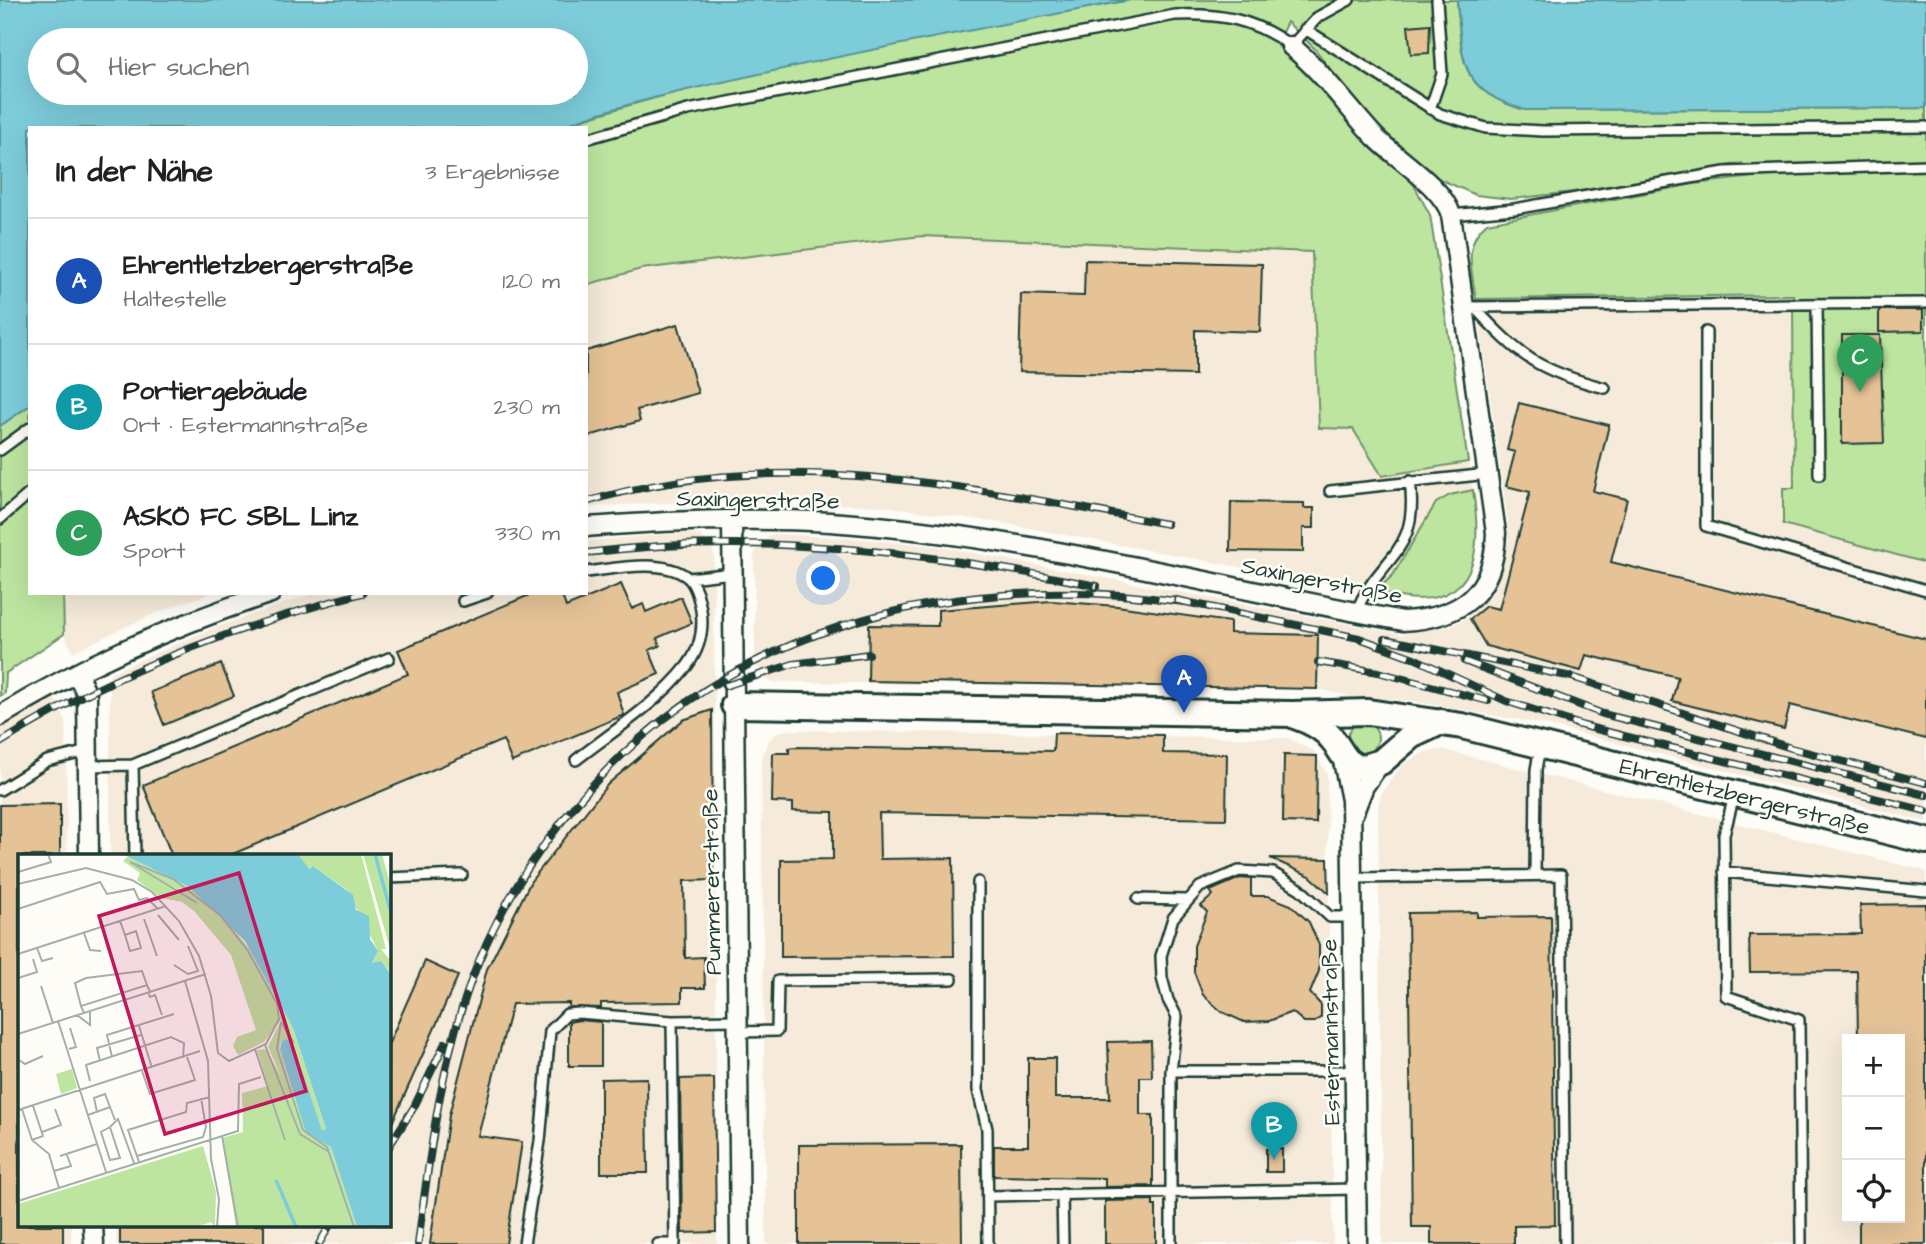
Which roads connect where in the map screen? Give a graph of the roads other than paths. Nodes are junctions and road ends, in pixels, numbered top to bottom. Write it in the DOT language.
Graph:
graph roads {
  1 [pos="1349,0"];
  2 [pos="1437,0"];
  3 [pos="1304,29"];
  4 [pos="1291,46"];
  5 [pos="1430,109"];
  6 [pos="1926,127"];
  7 [pos="588,138"];
  8 [pos="1926,165"];
  9 [pos="1451,215"];
  10 [pos="1926,303"];
  11 [pos="1817,304"];
  12 [pos="1469,307"];
  13 [pos="1706,332"];
  14 [pos="1605,388"];
  15 [pos="28,429"];
  16 [pos="0,450"];
  17 [pos="1488,474"];
  18 [pos="1819,475"];
  19 [pos="1410,481"];
  20 [pos="1330,491"];
  21 [pos="28,495"];
  22 [pos="0,519"];
  23 [pos="732,520"];
  24 [pos="588,527"];
  25 [pos="588,572"];
  26 [pos="733,573"];
  27 [pos="689,578"];
  28 [pos="1926,590"];
  29 [pos="266,595"];
  30 [pos="481,595"];
  31 [pos="463,601"];
  32 [pos="1356,613"];
  33 [pos="389,658"];
  34 [pos="77,673"];
  35 [pos="734,705"];
  36 [pos="1364,713"];
  37 [pos="1292,715"];
  38 [pos="0,716"];
  39 [pos="1441,722"];
  40 [pos="1540,744"];
  41 [pos="1340,752"];
  42 [pos="88,759"];
  43 [pos="1384,759"];
  44 [pos="576,760"];
  45 [pos="133,765"];
  46 [pos="0,790"];
  47 [pos="1734,795"];
  48 [pos="1352,819"];
  49 [pos="1926,841"];
  50 [pos="89,854"];
  51 [pos="135,854"];
  52 [pos="1724,872"];
  53 [pos="462,875"];
  54 [pos="1535,875"];
  55 [pos="390,878"];
  56 [pos="1352,878"];
  57 [pos="978,882"];
  58 [pos="1926,891"];
  59 [pos="1138,899"];
  60 [pos="1186,900"];
  61 [pos="1353,917"];
  62 [pos="952,979"];
  63 [pos="672,1021"];
  64 [pos="737,1026"];
  65 [pos="1171,1071"];
  66 [pos="1354,1072"];
  67 [pos="1357,1189"];
  68 [pos="1171,1192"];
  69 [pos="1062,1194"];
  70 [pos="988,1196"];
  71 [pos="93,1226"];
  72 [pos="94,1244"];
  73 [pos="524,1244"];
  74 [pos="658,1244"];
  75 [pos="674,1244"];
  76 [pos="740,1244"];
  77 [pos="988,1244"];
  78 [pos="1063,1244"];
  79 [pos="1171,1244"];
  80 [pos="1357,1244"];
  81 [pos="1565,1244"];
  82 [pos="1801,1244"];
  1 -- 3 [label="lane"];
  2 -- 5 [label="lane"];
  3 -- 4 [label="lane"];
  3 -- 5 [label="lane"];
  4 -- 7 [label="lane"];
  4 -- 9 [label="street, Saxingerstraße"];
  5 -- 6 [label="lane"];
  8 -- 9 [label="lane"];
  9 -- 12 [label="street, Saxingerstraße"];
  10 -- 11 [label="lane"];
  11 -- 12 [label="lane"];
  11 -- 18 [label="lane"];
  12 -- 14 [label="lane"];
  12 -- 17 [label="street, Saxingerstraße"];
  13 -- 28 [label="lane"];
  15 -- 16 [label="lane"];
  17 -- 19 [label="lane"];
  17 -- 32 [label="street, Saxingerstraße"];
  19 -- 20 [label="lane"];
  19 -- 32 [label="lane"];
  21 -- 22 [label="lane"];
  23 -- 24 [label="street, Saxingerstraße"];
  23 -- 26 [label="street, Pummererstraße"];
  23 -- 32 [label="street, Saxingerstraße"];
  25 -- 27 [label="lane"];
  26 -- 27 [label="lane"];
  26 -- 35 [label="street, Pummererstraße"];
  27 -- 44 [label="lane"];
  29 -- 34 [label="street"];
  30 -- 31 [label="lane"];
  33 -- 45 [label="lane"];
  34 -- 38 [label="street"];
  34 -- 42 [label="street"];
  35 -- 37 [label="street, Ehrentletzbergerstraße"];
  35 -- 64 [label="street, Pummererstraße"];
  36 -- 37 [label="street, Ehrentletzbergerstraße"];
  36 -- 39 [label="street, Ehrentletzbergerstraße"];
  36 -- 41 [label="street"];
  36 -- 43 [label="street"];
  37 -- 41 [label="street, Ehrentletzbergerstraße"];
  39 -- 40 [label="street, Ehrentletzbergerstraße"];
  39 -- 43 [label="street"];
  40 -- 47 [label="street, Ehrentletzbergerstraße"];
  40 -- 54 [label="lane"];
  41 -- 43 [label="street, Ehrentletzbergerstraße"];
  41 -- 48 [label="street, Estermannstraße"];
  42 -- 45 [label="lane"];
  42 -- 46 [label="lane"];
  42 -- 50 [label="street"];
  43 -- 48 [label="street, Estermannstraße"];
  45 -- 51 [label="lane"];
  47 -- 49 [label="street, Ehrentletzbergerstraße"];
  47 -- 52 [label="lane"];
  48 -- 56 [label="street, Estermannstraße"];
  52 -- 58 [label="lane"];
  52 -- 82 [label="lane"];
  53 -- 55 [label="lane"];
  54 -- 56 [label="lane"];
  54 -- 81 [label="lane"];
  56 -- 61 [label="street, Estermannstraße"];
  57 -- 70 [label="lane"];
  59 -- 60 [label="lane"];
  60 -- 61 [label="lane"];
  60 -- 65 [label="lane"];
  61 -- 66 [label="street, Estermannstraße"];
  62 -- 64 [label="lane"];
  63 -- 64 [label="lane"];
  63 -- 73 [label="lane"];
  63 -- 75 [label="lane"];
  64 -- 76 [label="street, Pummererstraße"];
  65 -- 66 [label="lane"];
  65 -- 68 [label="lane"];
  66 -- 67 [label="street, Estermannstraße"];
  67 -- 68 [label="lane"];
  67 -- 80 [label="street, Estermannstraße"];
  68 -- 69 [label="lane"];
  68 -- 79 [label="lane"];
  69 -- 70 [label="lane"];
  69 -- 78 [label="lane"];
  70 -- 77 [label="lane"];
  71 -- 72 [label="street"];
  74 -- 75 [label="lane"];
}
